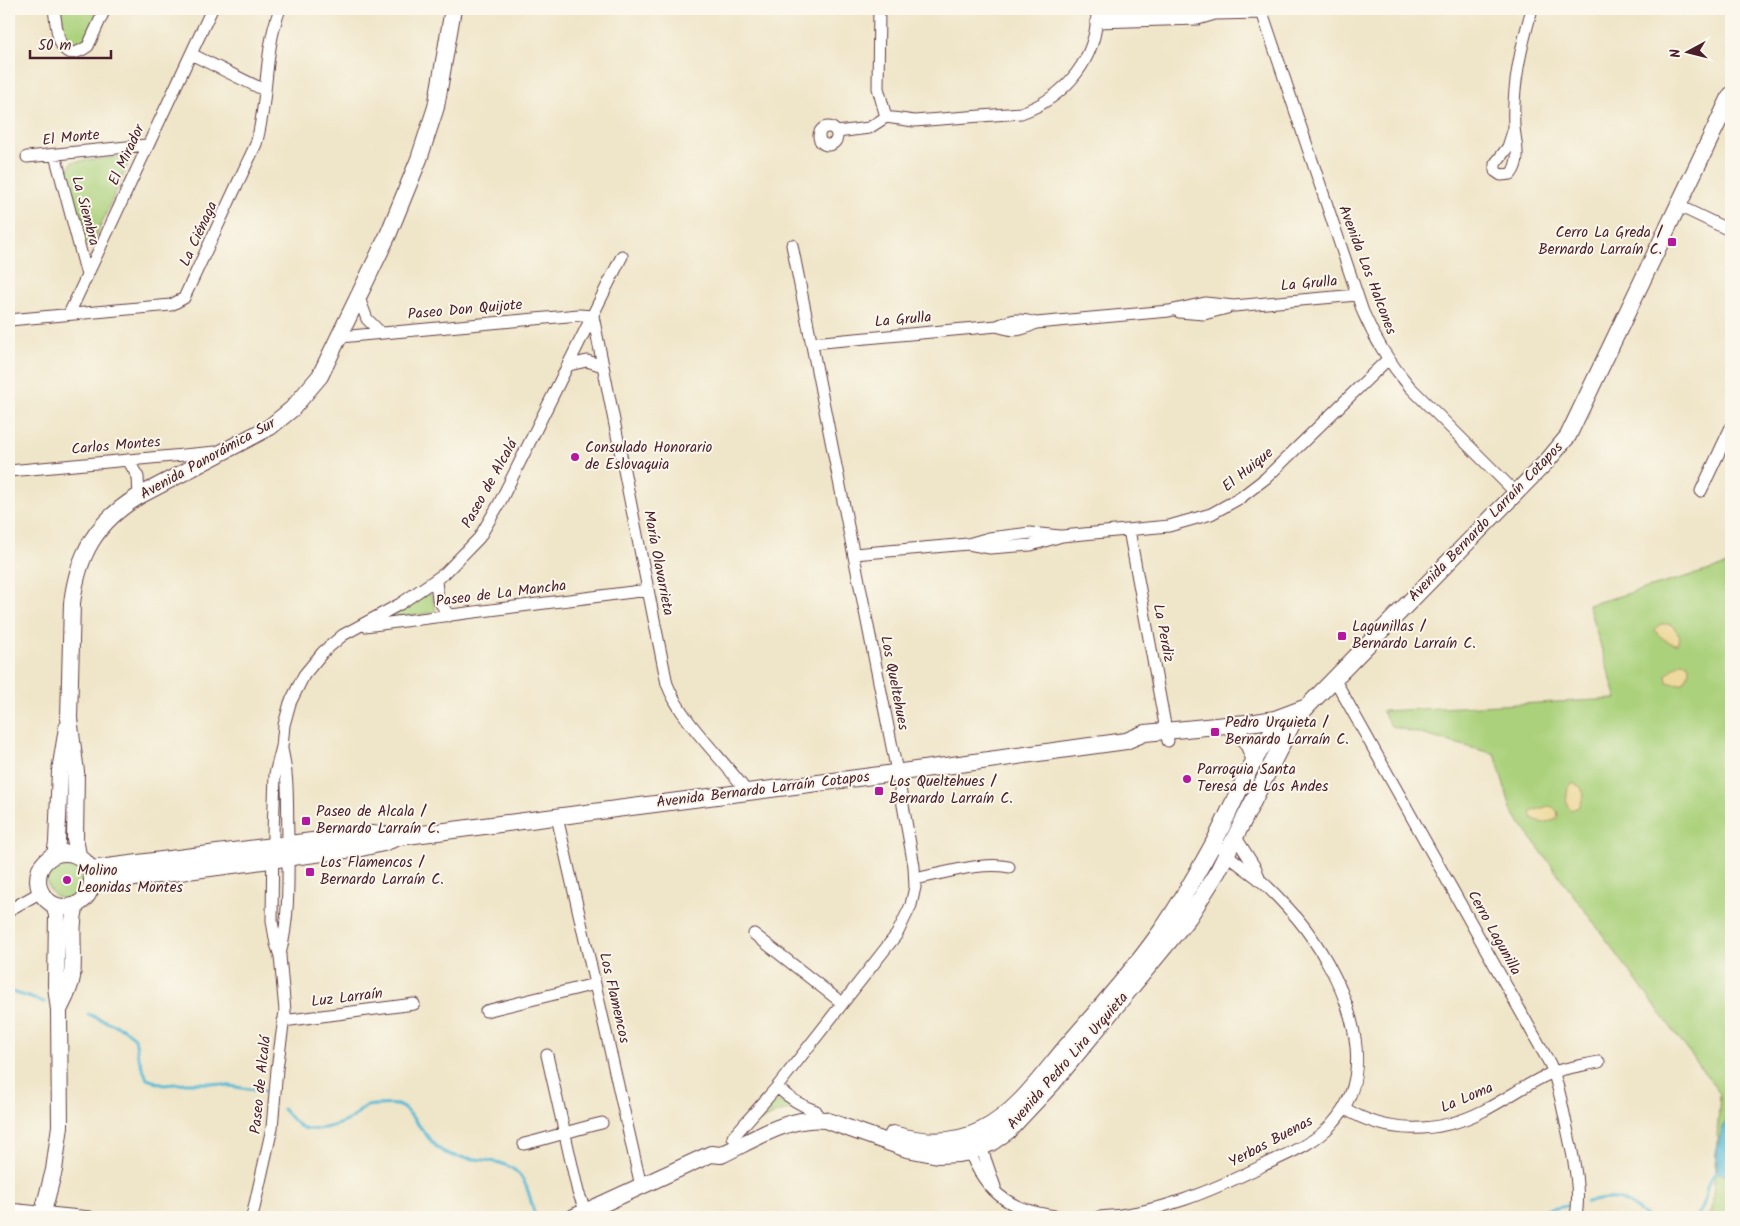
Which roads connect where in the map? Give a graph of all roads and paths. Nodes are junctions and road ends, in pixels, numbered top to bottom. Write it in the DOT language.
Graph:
graph roads {
  1 [pos="54,9"];
  2 [pos="105,9"];
  3 [pos="212,9"];
  4 [pos="280,9"];
  5 [pos="453,9"];
  6 [pos="879,9"];
  7 [pos="1532,9"];
  8 [pos="1262,11"];
  9 [pos="1097,14"];
  10 [pos="191,54"];
  11 [pos="264,90"];
  12 [pos="1731,95"];
  13 [pos="886,117"];
  14 [pos="1514,128"];
  15 [pos="837,132"];
  16 [pos="147,146"];
  17 [pos="55,154"];
  18 [pos="27,157"];
  19 [pos="1679,206"];
  20 [pos="1731,231"];
  21 [pos="792,246"];
  22 [pos="622,256"];
  23 [pos="87,275"];
  24 [pos="1357,295"];
  25 [pos="358,298"];
  26 [pos="69,314"];
  27 [pos="593,316"];
  28 [pos="9,320"];
  29 [pos="381,333"];
  30 [pos="340,337"];
  31 [pos="812,343"];
  32 [pos="1388,360"];
  33 [pos="569,365"];
  34 [pos="603,366"];
  35 [pos="1731,427"];
  36 [pos="226,451"];
  37 [pos="128,460"];
  38 [pos="9,471"];
  39 [pos="1701,491"];
  40 [pos="1516,493"];
  41 [pos="139,496"];
  42 [pos="1129,530"];
  43 [pos="854,554"];
  44 [pos="436,581"];
  45 [pos="648,590"];
  46 [pos="449,616"];
  47 [pos="358,626"];
  48 [pos="1335,680"];
  49 [pos="1298,713"];
  50 [pos="69,718"];
  51 [pos="1273,730"];
  52 [pos="1234,734"];
  53 [pos="1168,736"];
  54 [pos="1255,761"];
  55 [pos="897,772"];
  56 [pos="747,792"];
  57 [pos="557,817"];
  58 [pos="1235,836"];
  59 [pos="1221,847"];
  60 [pos="280,852"];
  61 [pos="55,855"];
  62 [pos="78,855"];
  63 [pos="193,864"];
  64 [pos="1009,867"];
  65 [pos="91,869"];
  66 [pos="915,879"];
  67 [pos="1260,881"];
  68 [pos="92,886"];
  69 [pos="41,892"];
  70 [pos="12,904"];
  71 [pos="54,905"];
  72 [pos="76,905"];
  73 [pos="754,934"];
  74 [pos="595,984"];
  75 [pos="842,1003"];
  76 [pos="414,1004"];
  77 [pos="59,1010"];
  78 [pos="486,1011"];
  79 [pos="283,1021"];
  80 [pos="547,1055"];
  81 [pos="1599,1062"];
  82 [pos="1554,1072"];
  83 [pos="777,1087"];
  84 [pos="1344,1108"];
  85 [pos="816,1111"];
  86 [pos="602,1123"];
  87 [pos="564,1133"];
  88 [pos="733,1137"];
  89 [pos="973,1142"];
  90 [pos="524,1144"];
  91 [pos="711,1154"];
  92 [pos="641,1186"];
  93 [pos="9,1208"];
  94 [pos="580,1215"];
  95 [pos="42,1216"];
  96 [pos="90,1217"];
  97 [pos="252,1217"];
  98 [pos="1066,1217"];
  99 [pos="1099,1217"];
  100 [pos="1576,1217"];
  1 -- 2 [label="street"];
  3 -- 10 [label="street, El Mirador"];
  4 -- 11 [label="street, La Ciénaga"];
  5 -- 25 [label="street, Avenida Panorámica Sur"];
  6 -- 13 [label="street"];
  7 -- 14 [label="street"];
  8 -- 9 [label="street"];
  8 -- 24 [label="street, Avenida Los Halcones"];
  9 -- 13 [label="street"];
  10 -- 11 [label="street"];
  10 -- 16 [label="street, El Mirador"];
  11 -- 26 [label="street, La Ciénaga"];
  12 -- 19 [label="street, Avenida Bernardo Larraín Cotapos"];
  13 -- 15 [label="street"];
  16 -- 17 [label="street, El Monte"];
  16 -- 23 [label="street, El Mirador"];
  17 -- 18 [label="street, El Monte"];
  17 -- 23 [label="street, La Siembra"];
  19 -- 20 [label="street"];
  19 -- 40 [label="street, Avenida Bernardo Larraín Cotapos"];
  21 -- 31 [label="street, Los Queltehues"];
  22 -- 27 [label="street, Paseo de Alcalá"];
  23 -- 26 [label="street, El Mirador"];
  24 -- 31 [label="street, La Grulla"];
  24 -- 32 [label="street, Avenida Los Halcones"];
  25 -- 29 [label="street"];
  25 -- 30 [label="street, Avenida Panorámica Sur"];
  26 -- 28 [label="street, La Ciénaga"];
  27 -- 29 [label="street, Paseo Don Quijote"];
  27 -- 33 [label="street, Paseo de Alcalá"];
  27 -- 34 [label="street, María Olavarrieta"];
  29 -- 30 [label="street, Paseo Don Quijote"];
  30 -- 36 [label="street, Avenida Panorámica Sur"];
  31 -- 43 [label="street, Los Queltehues"];
  32 -- 40 [label="street, Avenida Los Halcones"];
  32 -- 42 [label="street, El Huique"];
  33 -- 34 [label="street"];
  33 -- 44 [label="street, Paseo de Alcalá"];
  34 -- 45 [label="street, María Olavarrieta"];
  35 -- 39 [label="street"];
  36 -- 37 [label="street, Carlos Montes"];
  36 -- 41 [label="street, Avenida Panorámica Sur"];
  37 -- 38 [label="street, Carlos Montes"];
  37 -- 41 [label="street"];
  40 -- 48 [label="street, Avenida Bernardo Larraín Cotapos"];
  41 -- 50 [label="street, Avenida Panorámica Sur"];
  42 -- 43 [label="street, El Huique"];
  42 -- 53 [label="street, La Perdiz"];
  43 -- 55 [label="street, Los Queltehues"];
  44 -- 46 [label="street"];
  44 -- 47 [label="street, Paseo de Alcalá"];
  45 -- 46 [label="street, Paseo de La Mancha"];
  45 -- 56 [label="street, María Olavarrieta"];
  46 -- 47 [label="street, Paseo de La Mancha"];
  47 -- 60 [label="street, Paseo de Alcalá"];
  48 -- 49 [label="street, Avenida Bernardo Larraín Cotapos"];
  48 -- 82 [label="street, Cerro Lagunilla"];
  49 -- 51 [label="street, Avenida Bernardo Larraín Cotapos"];
  49 -- 53 [label="street, Avenida Bernardo Larraín Cotapos"];
  49 -- 58 [label="street, Avenida Pedro Lira Urquieta"];
  50 -- 61 [label="street, Avenida Panorámica Sur"];
  50 -- 62 [label="street, Avenida Panorámica Sur"];
  51 -- 52 [label="street, Avenida Bernardo Larraín Cotapos"];
  51 -- 54 [label="street, Avenida Pedro Lira Urquieta"];
  52 -- 53 [label="street, Avenida Bernardo Larraín Cotapos"];
  52 -- 54 [label="street"];
  53 -- 55 [label="street, Avenida Bernardo Larraín Cotapos"];
  54 -- 59 [label="street, Avenida Pedro Lira Urquieta"];
  55 -- 56 [label="street, Avenida Bernardo Larraín Cotapos"];
  55 -- 66 [label="street, Los Queltehues"];
  56 -- 57 [label="street, Avenida Bernardo Larraín Cotapos"];
  57 -- 60 [label="street, Avenida Bernardo Larraín Cotapos"];
  57 -- 74 [label="street, Los Flamencos"];
  58 -- 59 [label="street, Avenida Pedro Lira Urquieta"];
  58 -- 67 [label="street, Yerbas Buenas"];
  59 -- 67 [label="street, Yerbas Buenas"];
  59 -- 89 [label="street, Avenida Pedro Lira Urquieta"];
  60 -- 63 [label="street, Avenida Bernardo Larraín Cotapos"];
  60 -- 79 [label="street, Paseo de Alcalá"];
  61 -- 62 [label="street"];
  61 -- 69 [label="street"];
  62 -- 65 [label="street"];
  63 -- 65 [label="street, Avenida Bernardo Larraín Cotapos"];
  63 -- 68 [label="street, Avenida Bernardo Larraín Cotapos"];
  64 -- 66 [label="street"];
  65 -- 68 [label="street"];
  66 -- 75 [label="street, Los Queltehues"];
  67 -- 84 [label="street, Yerbas Buenas"];
  68 -- 72 [label="street"];
  69 -- 70 [label="street"];
  69 -- 71 [label="street"];
  71 -- 72 [label="street"];
  71 -- 77 [label="street"];
  72 -- 77 [label="street"];
  73 -- 75 [label="street"];
  74 -- 78 [label="street"];
  74 -- 92 [label="street, Los Flamencos"];
  75 -- 83 [label="street, Los Queltehues"];
  76 -- 79 [label="street, Luz Larraín"];
  77 -- 95 [label="street"];
  79 -- 97 [label="street, Paseo de Alcalá"];
  80 -- 87 [label="street"];
  81 -- 82 [label="street, La Loma"];
  82 -- 84 [label="street, La Loma"];
  82 -- 100 [label="street, Cerro Lagunilla"];
  83 -- 85 [label="street"];
  83 -- 88 [label="street, Los Queltehues"];
  84 -- 99 [label="street, Yerbas Buenas"];
  85 -- 88 [label="street, Avenida Pedro Lira Urquieta"];
  85 -- 89 [label="street, Avenida Pedro Lira Urquieta"];
  86 -- 87 [label="street"];
  87 -- 90 [label="street"];
  87 -- 94 [label="street"];
  88 -- 91 [label="street, Avenida Pedro Lira Urquieta"];
  89 -- 91 [label="street, Avenida Pedro Lira Urquieta"];
  89 -- 98 [label="street"];
  91 -- 92 [label="street, Avenida Pedro Lira Urquieta"];
  92 -- 94 [label="street, Avenida Pedro Lira Urquieta"];
  93 -- 95 [label="street"];
  95 -- 96 [label="street"];
}
